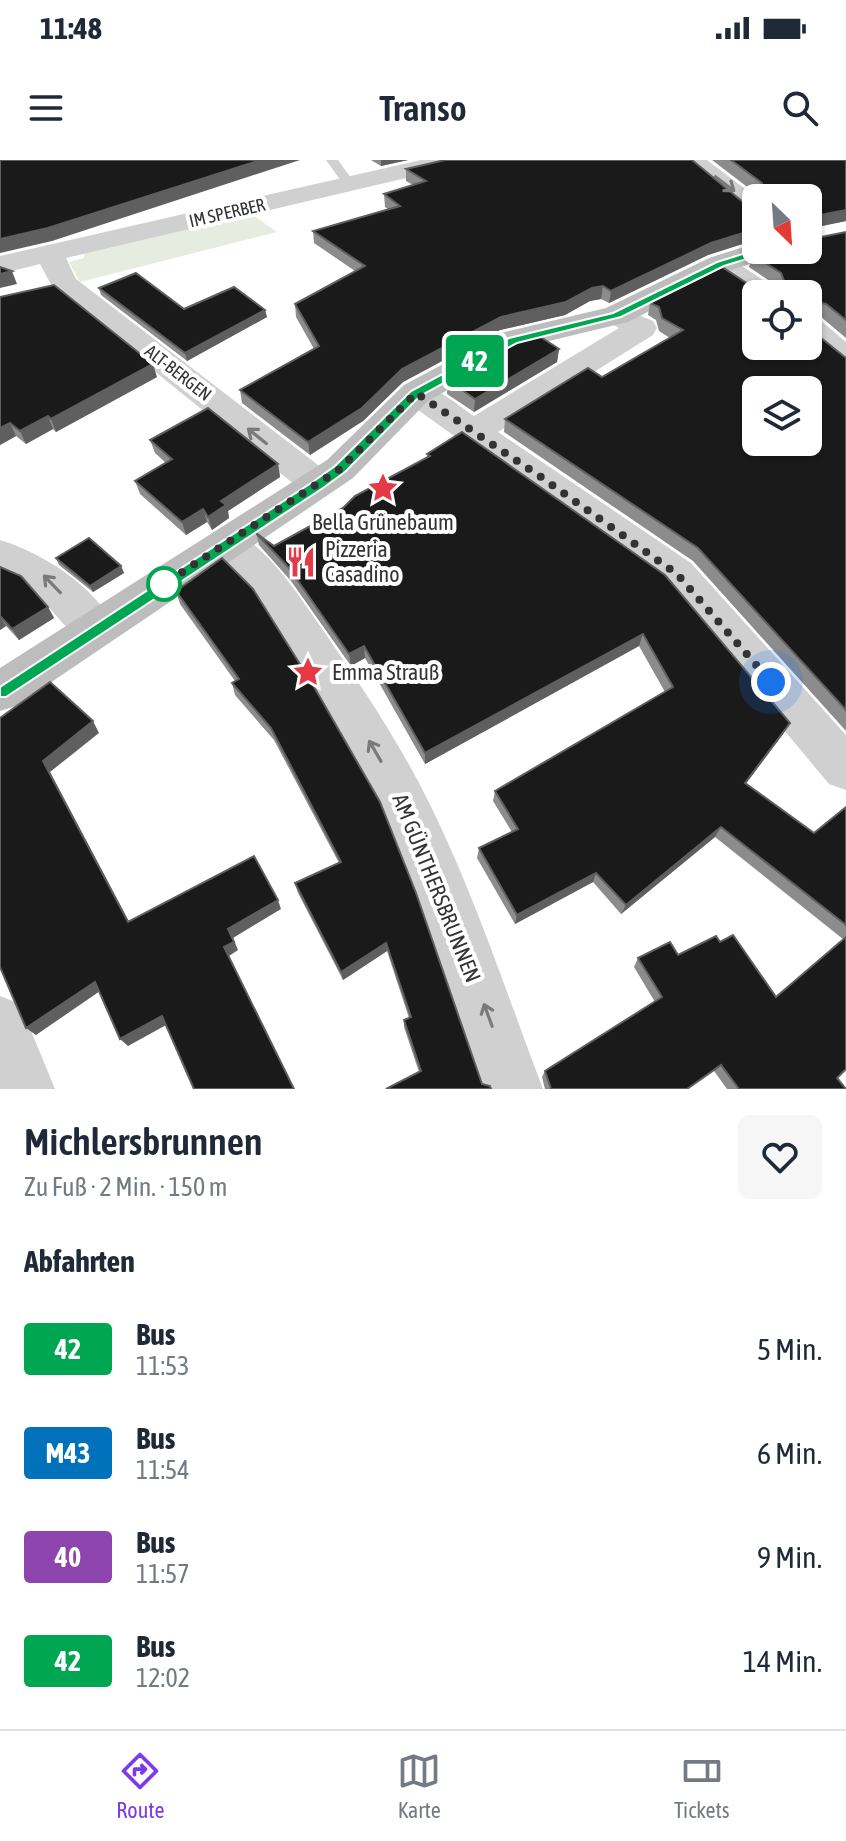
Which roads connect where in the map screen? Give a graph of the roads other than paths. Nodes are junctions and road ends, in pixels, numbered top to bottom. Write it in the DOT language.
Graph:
graph roads {
  1 [pos="332,160"];
  2 [pos="453,160"];
  3 [pos="691,160"];
  4 [pos="350,185"];
  5 [pos="742,198"];
  6 [pos="50,254"];
  7 [pos="742,257"];
  8 [pos="720,264"];
  9 [pos="0,265"];
  10 [pos="743,280"];
  11 [pos="617,315"];
  12 [pos="822,338"];
  13 [pos="846,358"];
  14 [pos="416,393"];
  15 [pos="473,432"];
  16 [pos="318,484"];
  17 [pos="226,543"];
  18 [pos="0,555"];
  19 [pos="95,628"];
  20 [pos="0,692"];
  21 [pos="846,769"];
  22 [pos="0,1024"];
  23 [pos="25,1089"];
  24 [pos="513,1089"];
  1 -- 4 [label="lane"];
  2 -- 4 [label="street, IM SPERBER"];
  3 -- 5 [label="street, one-way"];
  4 -- 6 [label="street, IM SPERBER"];
  6 -- 9 [label="street, IM SPERBER"];
  16 -- 6 [label="street, ALT-BERGEN, one-way"];
  7 -- 8 [label="street"];
  8 -- 10 [label="street"];
  8 -- 11 [label="street"];
  11 -- 14 [label="street"];
  11 -- 15 [label="street"];
  12 -- 13 [label="street"];
  14 -- 15 [label="street"];
  14 -- 16 [label="street"];
  15 -- 21 [label="street"];
  16 -- 17 [label="street"];
  17 -- 19 [label="street"];
  24 -- 17 [label="street, AM GÜNTHERSBRUNNEN, one-way"];
  19 -- 18 [label="street, one-way"];
  19 -- 20 [label="street"];
  22 -- 23 [label="street"];
}
